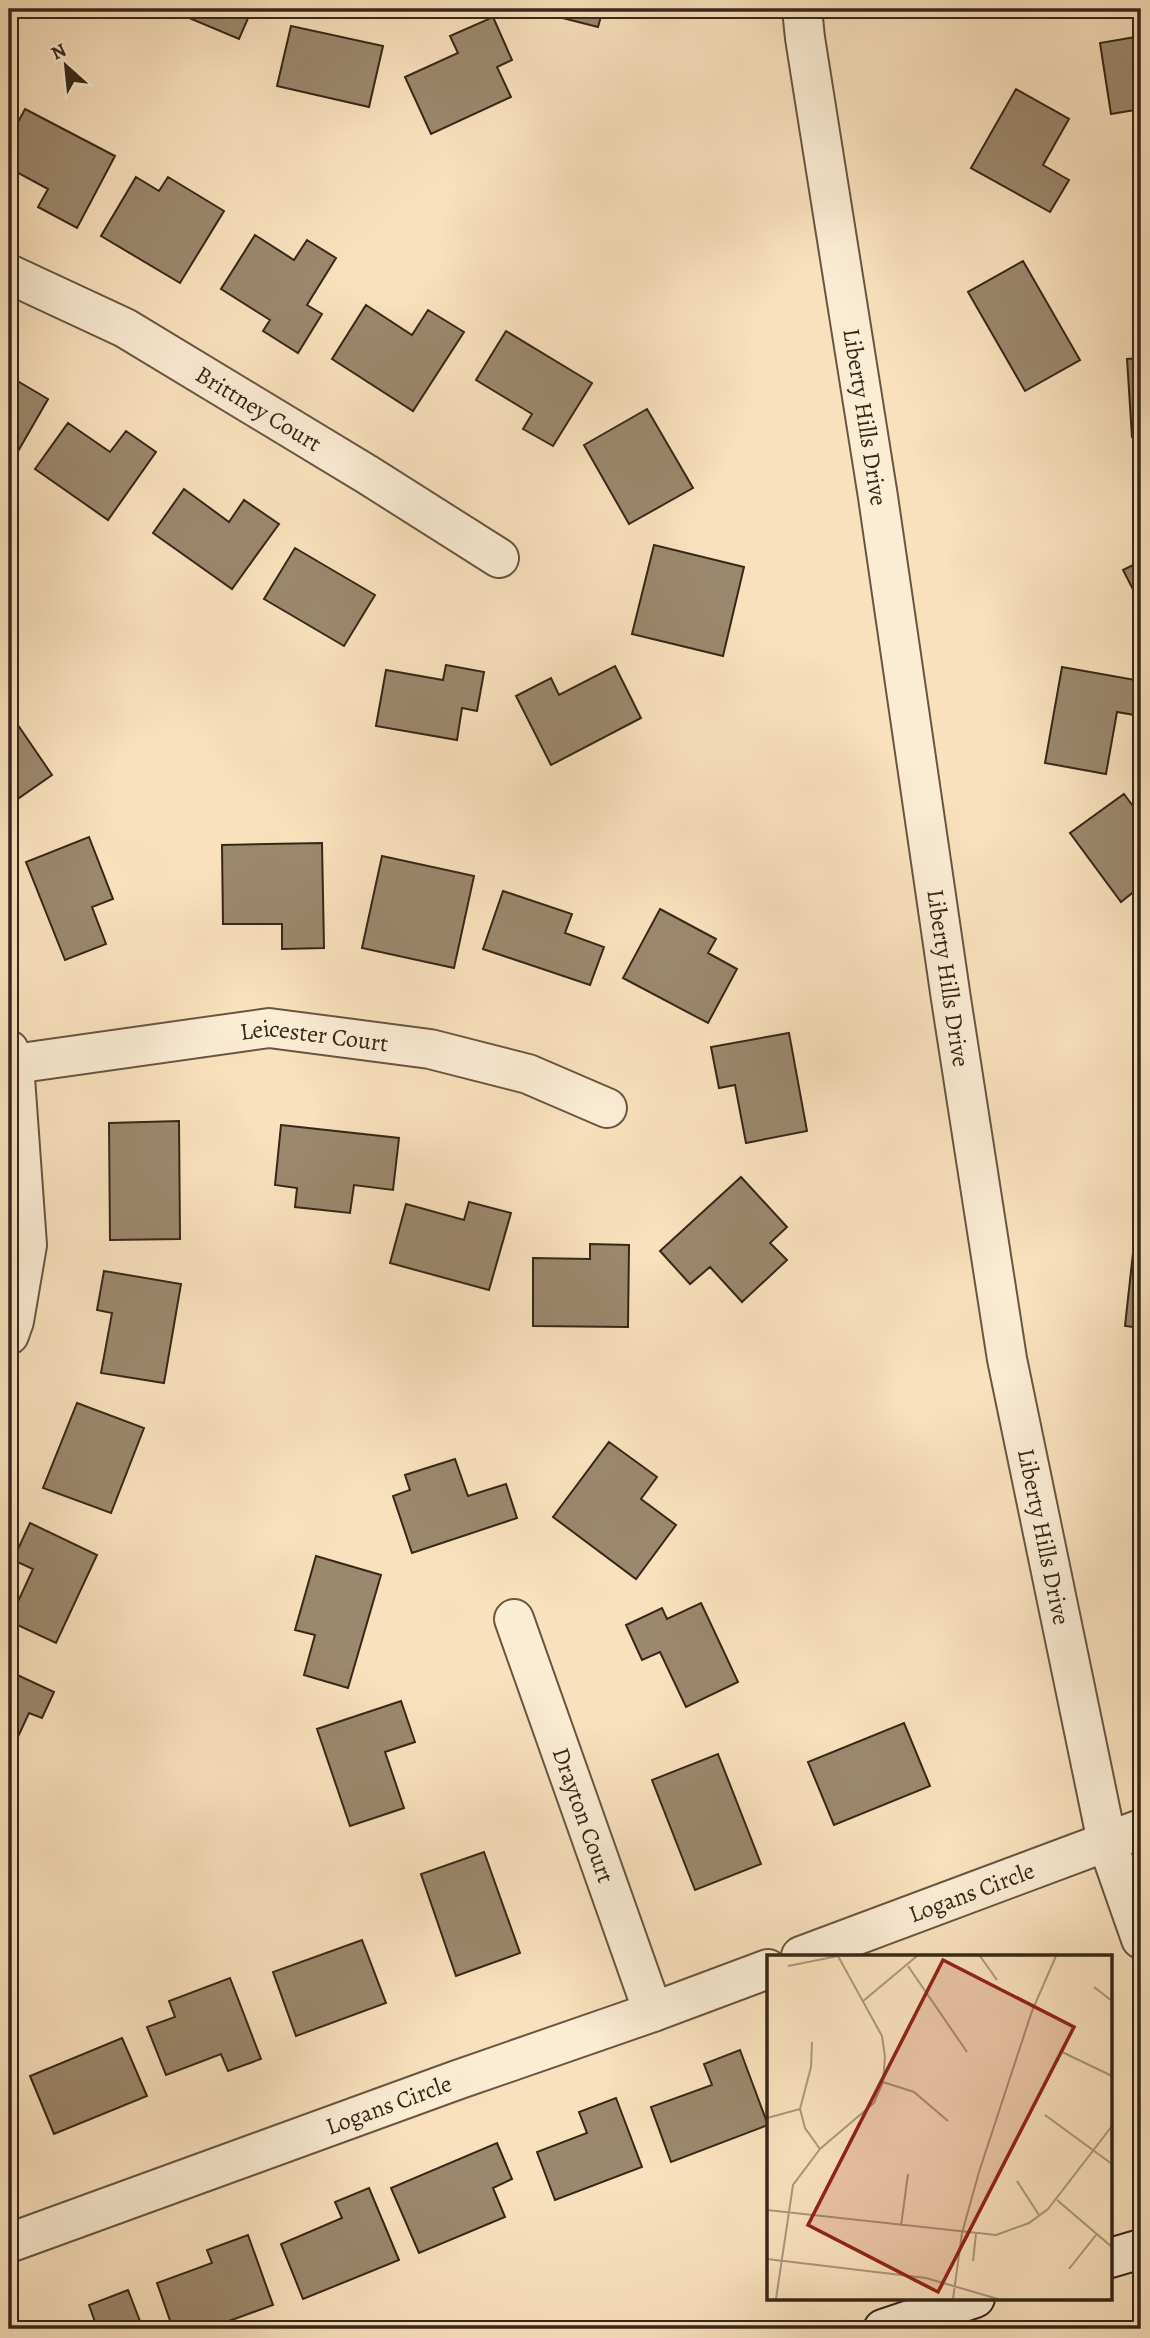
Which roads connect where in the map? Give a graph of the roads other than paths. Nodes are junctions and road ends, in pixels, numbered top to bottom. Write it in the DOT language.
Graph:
graph roads {
  1 [pos="802,9"];
  2 [pos="9,274"];
  3 [pos="499,558"];
  4 [pos="12,1057"];
  5 [pos="607,1108"];
  6 [pos="9,1335"];
  7 [pos="514,1619"];
  8 [pos="1124,1835"];
  9 [pos="1141,1939"];
  10 [pos="804,1955"];
  11 [pos="767,1969"];
  12 [pos="653,2012"];
  13 [pos="9,2243"];
  14 [pos="1141,2249"];
  15 [pos="1112,2257"];
  16 [pos="969,2300"];
  17 [pos="883,2329"];
  1 -- 8 [label="street, Liberty Hills Drive"];
  2 -- 3 [label="street, Brittney Court"];
  4 -- 5 [label="street, Leicester Court"];
  4 -- 6 [label="street"];
  7 -- 12 [label="street, Drayton Court"];
  8 -- 9 [label="street, Liberty Hills Drive"];
  8 -- 10 [label="street, Logans Circle"];
  11 -- 12 [label="street, Logans Circle"];
  12 -- 13 [label="street, Logans Circle"];
  14 -- 15 [label="street"];
  16 -- 17 [label="street"];
}
